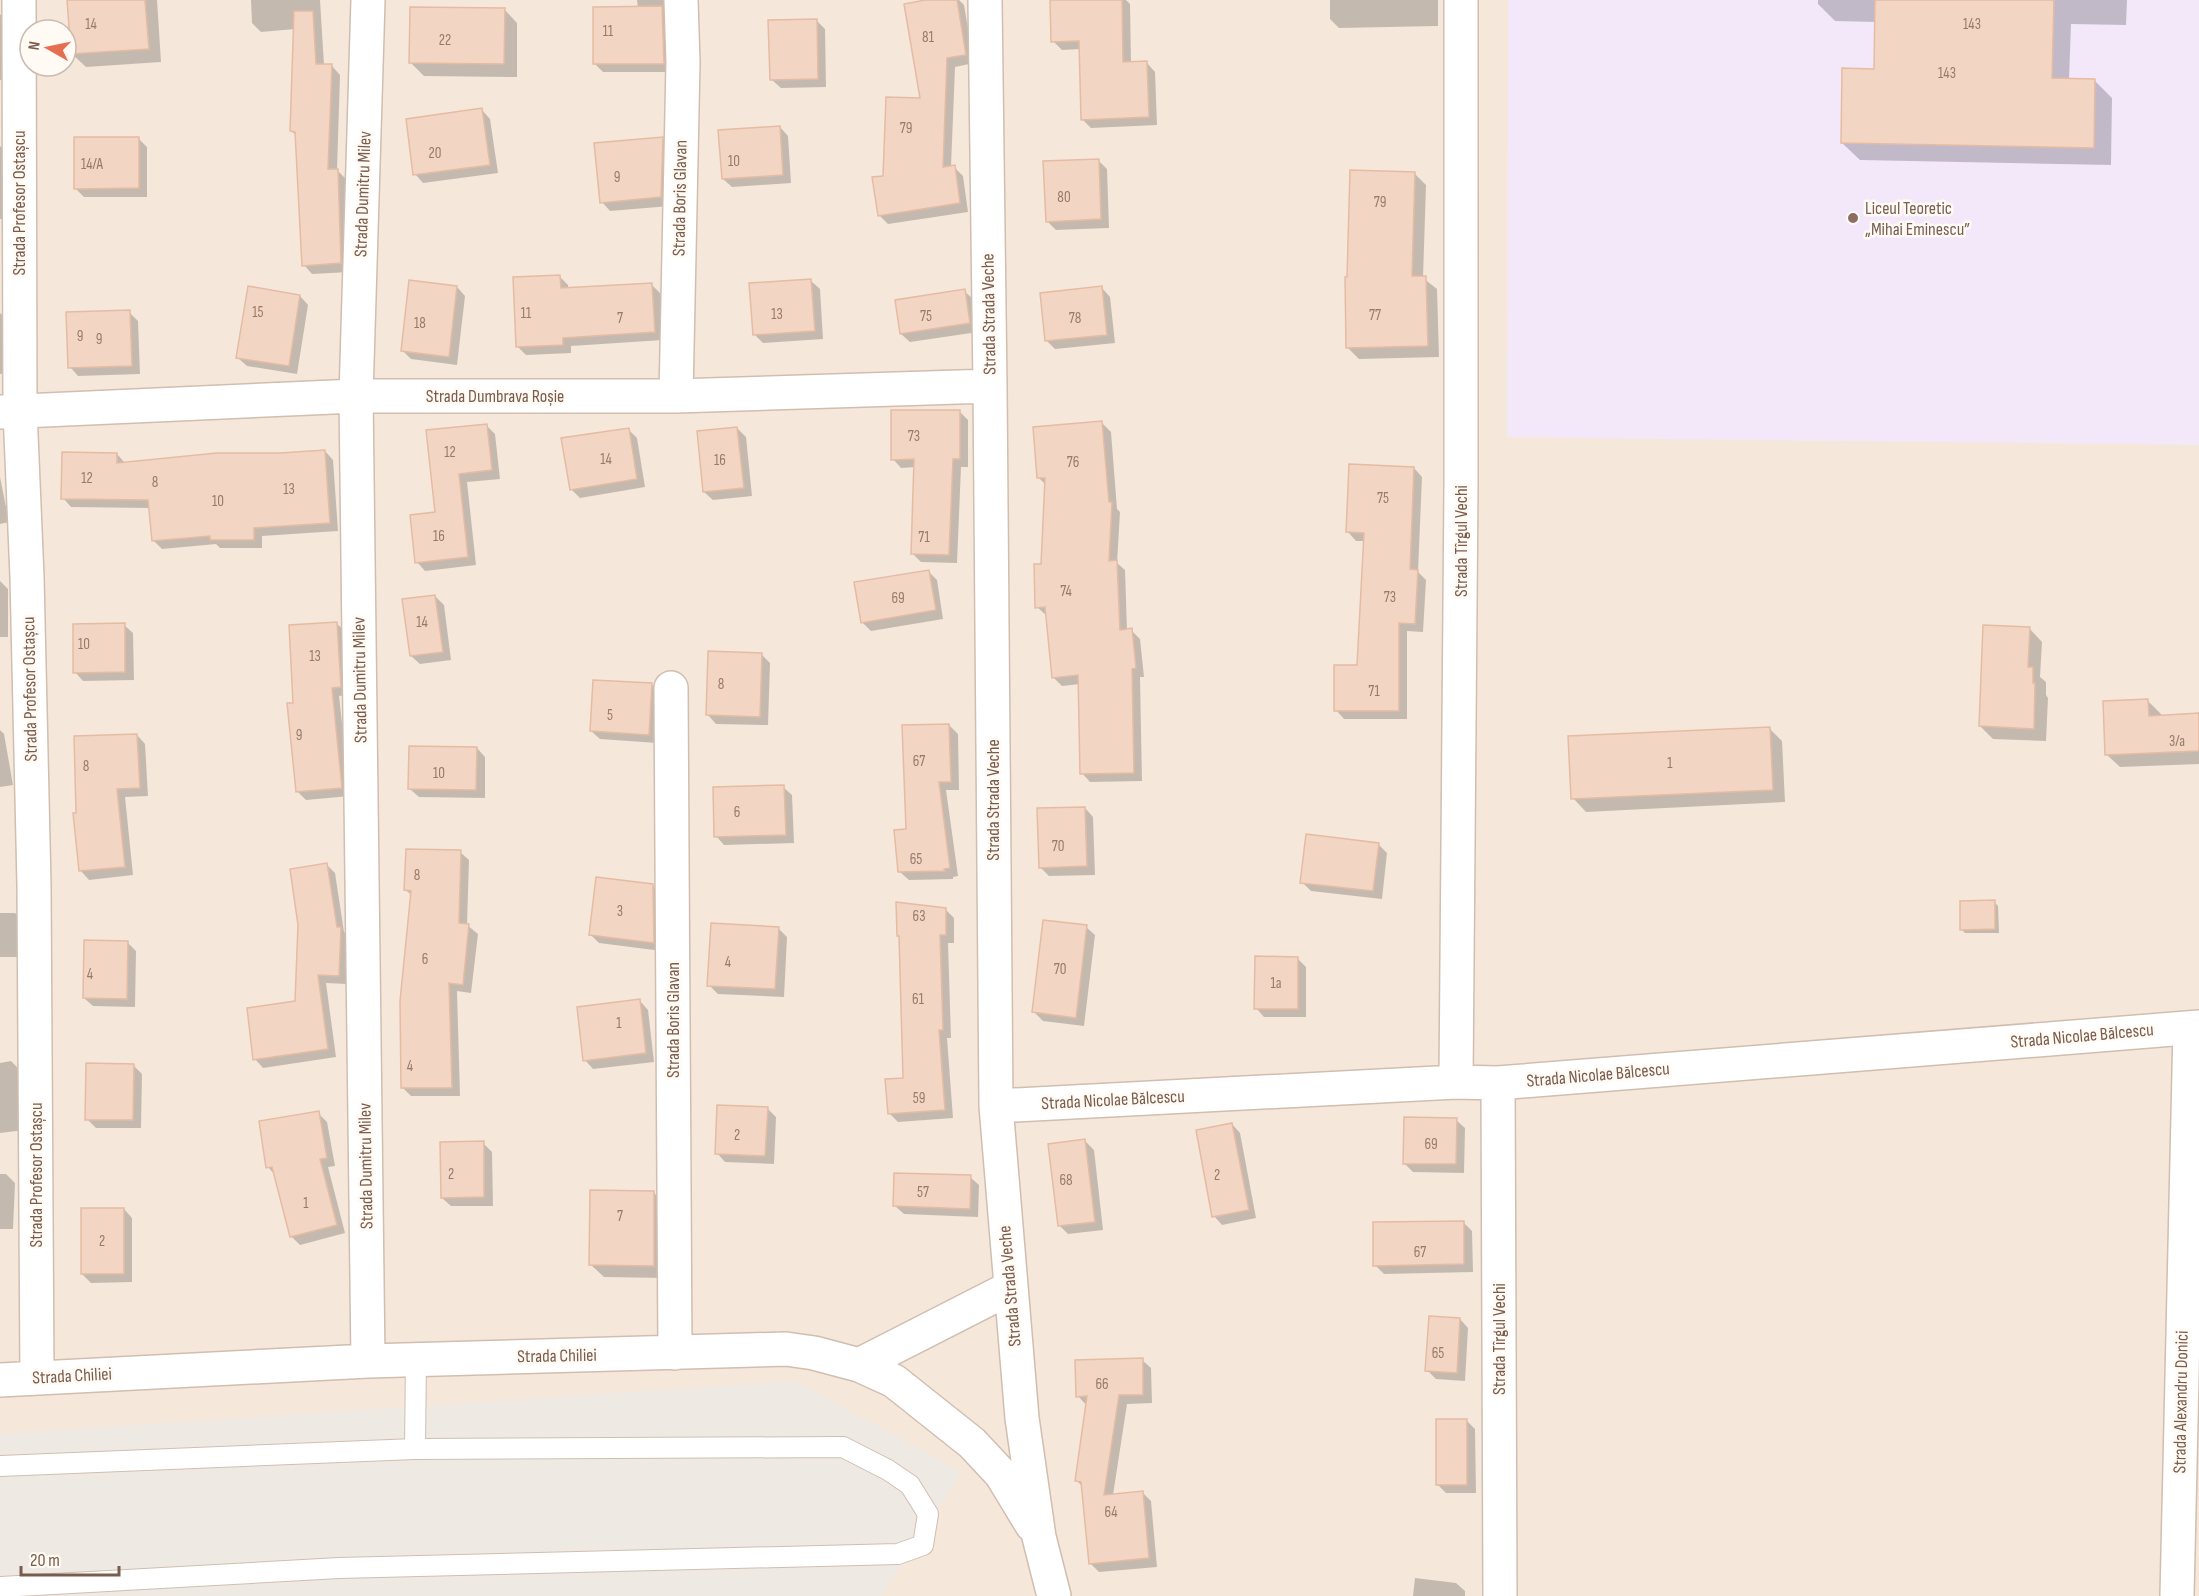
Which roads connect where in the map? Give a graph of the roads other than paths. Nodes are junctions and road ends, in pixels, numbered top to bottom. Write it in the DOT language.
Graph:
graph roads {
  1 [pos="19,0"];
  2 [pos="368,0"];
  3 [pos="681,0"];
  4 [pos="985,0"];
  5 [pos="1461,0"];
  6 [pos="990,386"];
  7 [pos="356,396"];
  8 [pos="676,396"];
  9 [pos="10,411"];
  10 [pos="671,688"];
  11 [pos="2194,1027"];
  12 [pos="1456,1082"];
  13 [pos="1498,1083"];
  14 [pos="996,1106"];
  15 [pos="1010,1288"];
  16 [pos="675,1353"];
  17 [pos="417,1359"];
  18 [pos="368,1361"];
  19 [pos="859,1365"];
  20 [pos="37,1378"];
  21 [pos="0,1380"];
  22 [pos="415,1449"];
  23 [pos="0,1466"];
  24 [pos="1039,1537"];
  25 [pos="0,1587"];
  26 [pos="1054,1596"];
  27 [pos="1500,1596"];
  28 [pos="2177,1596"];
  1 -- 9 [label="street, Strada Profesor Ostașcu"];
  2 -- 7 [label="street, Strada Dumitru Milev"];
  3 -- 8 [label="street, Strada Boris Glavan"];
  4 -- 6 [label="street, Strada Strada Veche"];
  5 -- 12 [label="street, Strada Tîrgul Vechi"];
  6 -- 8 [label="street, Strada Dumbrava Roșie"];
  6 -- 14 [label="street, Strada Strada Veche"];
  7 -- 8 [label="street, Strada Dumbrava Roșie"];
  7 -- 9 [label="street, Strada Dumbrava Roșie"];
  7 -- 18 [label="street, Strada Dumitru Milev"];
  9 -- 20 [label="street, Strada Profesor Ostașcu"];
  10 -- 16 [label="street, Strada Boris Glavan"];
  11 -- 13 [label="street, Strada Nicolae Bălcescu"];
  11 -- 28 [label="street, Strada Alexandru Donici"];
  12 -- 13 [label="street, Strada Nicolae Bălcescu"];
  12 -- 14 [label="street, Strada Nicolae Bălcescu"];
  13 -- 27 [label="street, Strada Tîrgul Vechi"];
  14 -- 15 [label="street, Strada Strada Veche"];
  15 -- 19 [label="street"];
  15 -- 24 [label="street, Strada Strada Veche"];
  16 -- 17 [label="street, Strada Chiliei"];
  16 -- 19 [label="street, Strada Chiliei"];
  17 -- 18 [label="street, Strada Chiliei"];
  17 -- 22 [label="lane"];
  18 -- 20 [label="street, Strada Chiliei"];
  19 -- 24 [label="street, Strada Chiliei"];
  20 -- 21 [label="street, Strada Chiliei"];
  22 -- 23 [label="lane"];
  22 -- 25 [label="lane"];
  24 -- 26 [label="street, Strada Strada Veche"];
}
